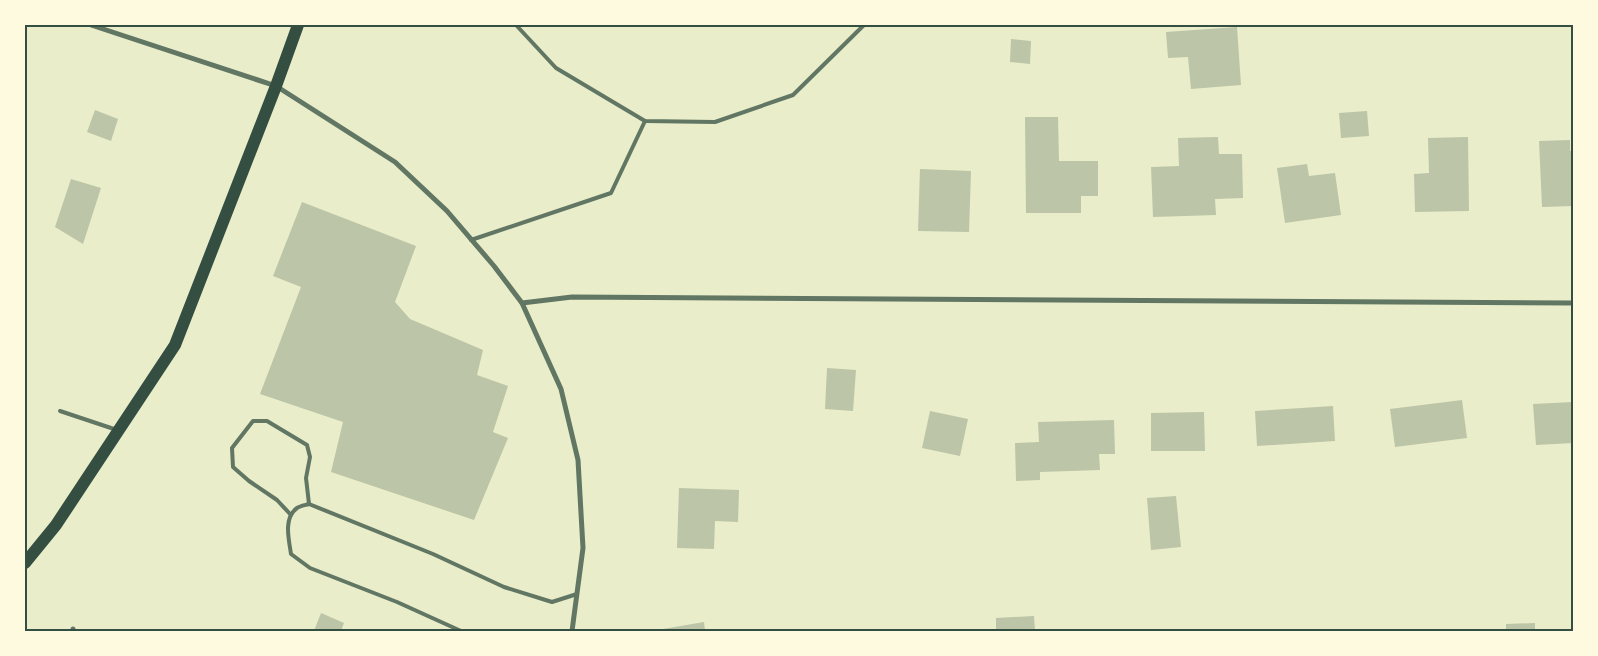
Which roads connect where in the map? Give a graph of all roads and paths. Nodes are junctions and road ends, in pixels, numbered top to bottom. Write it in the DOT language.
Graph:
graph roads {
  1 [pos="91,25"];
  2 [pos="298,25"];
  3 [pos="516,25"];
  4 [pos="864,25"];
  5 [pos="276,86"];
  6 [pos="645,121"];
  7 [pos="471,240"];
  8 [pos="522,303"];
  9 [pos="1573,303"];
  10 [pos="60,411"];
  11 [pos="119,430"];
  12 [pos="309,504"];
  13 [pos="291,515"];
  14 [pos="25,563"];
  15 [pos="577,594"];
  16 [pos="461,631"];
  17 [pos="572,631"];
  1 -- 5 [label="street"];
  2 -- 5 [label="main road"];
  3 -- 6 [label="lane"];
  4 -- 6 [label="lane"];
  5 -- 7 [label="street"];
  5 -- 11 [label="main road"];
  6 -- 7 [label="lane"];
  7 -- 8 [label="street"];
  8 -- 9 [label="street"];
  8 -- 15 [label="street"];
  10 -- 11 [label="lane"];
  11 -- 14 [label="main road"];
  12 -- 13 [label="lane"];
  12 -- 13 [label="lane"];
  12 -- 15 [label="lane"];
  13 -- 16 [label="lane"];
  15 -- 17 [label="street"];
}
